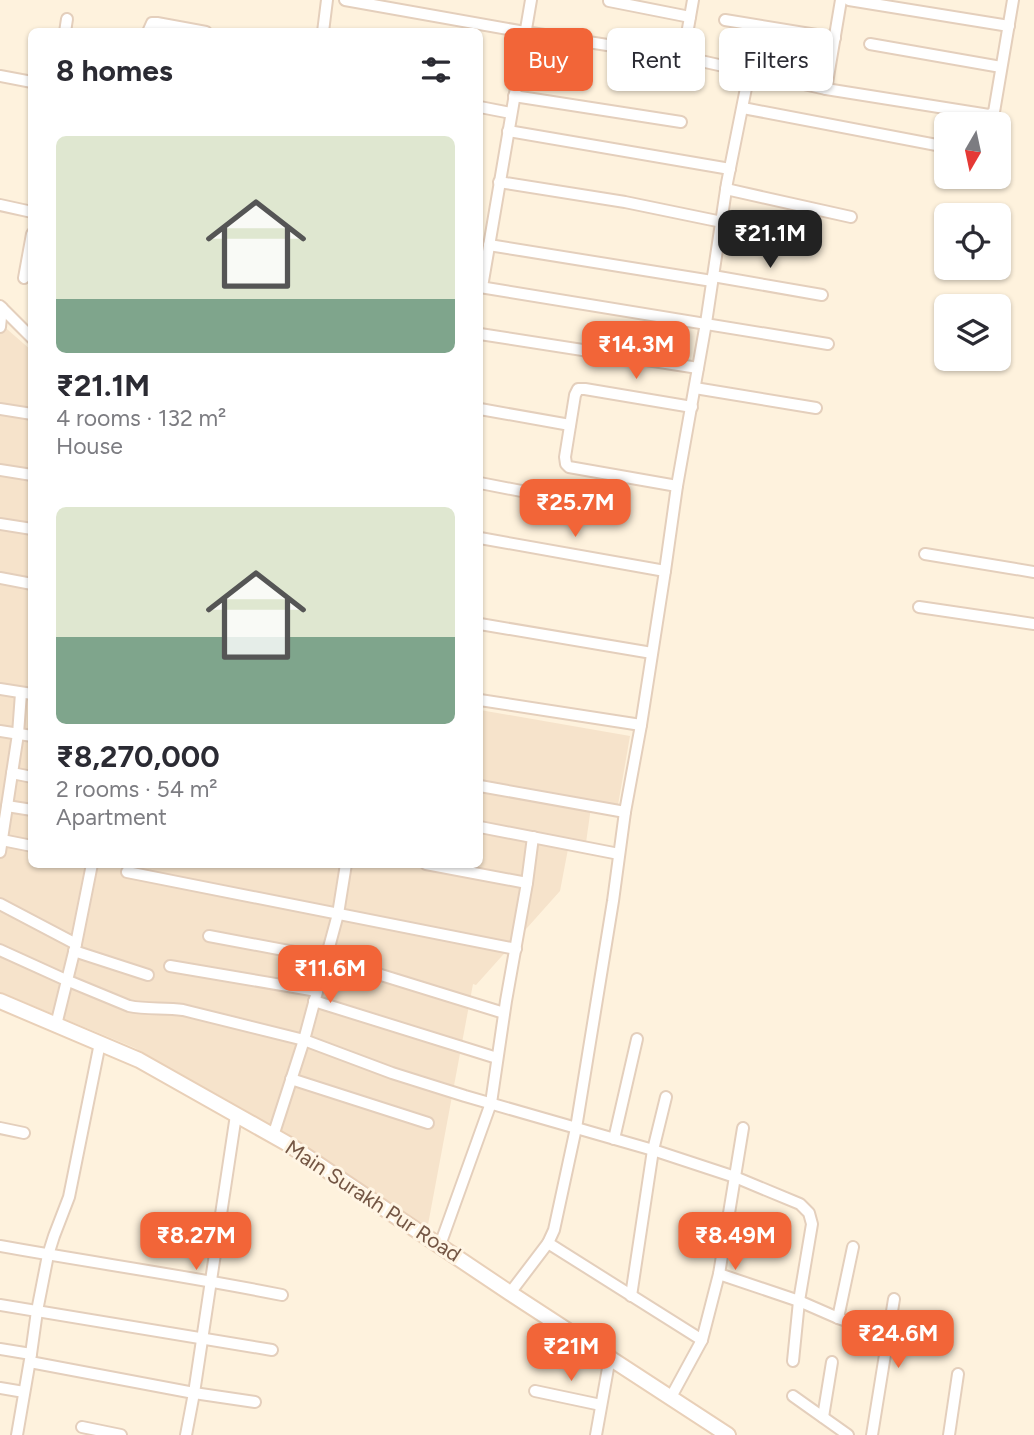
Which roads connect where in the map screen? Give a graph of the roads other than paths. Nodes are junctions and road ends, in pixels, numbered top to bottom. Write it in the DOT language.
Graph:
graph roads {
  1 [pos="327,0"];
  2 [pos="345,0"];
  3 [pos="531,0"];
  4 [pos="693,0"];
  5 [pos="841,0"];
  6 [pos="849,0"];
  7 [pos="1013,0"];
  8 [pos="609,1"];
  9 [pos="690,17"];
  10 [pos="67,19"];
  11 [pos="725,20"];
  12 [pos="1009,26"];
  13 [pos="66,28"];
  14 [pos="150,28"];
  15 [pos="184,28"];
  16 [pos="324,28"];
  17 [pos="504,28"];
  18 [pos="526,28"];
  19 [pos="688,28"];
  20 [pos="835,38"];
  21 [pos="870,44"];
  22 [pos="833,49"];
  23 [pos="1001,67"];
  24 [pos="0,76"];
  25 [pos="28,81"];
  26 [pos="833,90"];
  27 [pos="515,91"];
  28 [pos="746,91"];
  29 [pos="514,96"];
  30 [pos="483,108"];
  31 [pos="743,108"];
  32 [pos="511,113"];
  33 [pos="681,122"];
  34 [pos="508,131"];
  35 [pos="934,145"];
  36 [pos="730,169"];
  37 [pos="499,182"];
  38 [pos="726,189"];
  39 [pos="0,205"];
  40 [pos="28,211"];
  41 [pos="851,217"];
  42 [pos="722,222"];
  43 [pos="489,245"];
  44 [pos="28,256"];
  45 [pos="483,276"];
  46 [pos="24,278"];
  47 [pos="713,279"];
  48 [pos="483,287"];
  49 [pos="822,295"];
  50 [pos="1,307"];
  51 [pos="706,323"];
  52 [pos="0,327"];
  53 [pos="28,334"];
  54 [pos="483,334"];
  55 [pos="828,344"];
  56 [pos="698,369"];
  57 [pos="695,388"];
  58 [pos="692,407"];
  59 [pos="816,408"];
  60 [pos="0,409"];
  61 [pos="483,410"];
  62 [pos="28,413"];
  63 [pos="570,425"];
  64 [pos="0,470"];
  65 [pos="28,474"];
  66 [pos="483,484"];
  67 [pos="677,486"];
  68 [pos="537,494"];
  69 [pos="0,524"];
  70 [pos="28,528"];
  71 [pos="483,539"];
  72 [pos="925,554"];
  73 [pos="665,571"];
  74 [pos="1034,572"];
  75 [pos="0,578"];
  76 [pos="28,583"];
  77 [pos="919,607"];
  78 [pos="1034,624"];
  79 [pos="483,625"];
  80 [pos="652,653"];
  81 [pos="0,689"];
  82 [pos="26,694"];
  83 [pos="483,700"];
  84 [pos="641,726"];
  85 [pos="0,731"];
  86 [pos="18,734"];
  87 [pos="28,735"];
  88 [pos="12,774"];
  89 [pos="28,776"];
  90 [pos="5,785"];
  91 [pos="483,787"];
  92 [pos="7,806"];
  93 [pos="28,809"];
  94 [pos="625,811"];
  95 [pos="483,828"];
  96 [pos="533,837"];
  97 [pos="2,840"];
  98 [pos="28,845"];
  99 [pos="0,852"];
  100 [pos="619,854"];
  101 [pos="91,868"];
  102 [pos="345,868"];
  103 [pos="447,868"];
  104 [pos="127,872"];
  105 [pos="527,883"];
  106 [pos="0,904"];
  107 [pos="338,914"];
  108 [pos="209,936"];
  109 [pos="75,947"];
  110 [pos="516,949"];
  111 [pos="0,950"];
  112 [pos="326,958"];
  113 [pos="170,966"];
  114 [pos="148,975"];
  115 [pos="66,980"];
  116 [pos="316,996"];
  117 [pos="0,1001"];
  118 [pos="504,1013"];
  119 [pos="56,1025"];
  120 [pos="304,1040"];
  121 [pos="637,1040"];
  122 [pos="100,1043"];
  123 [pos="497,1058"];
  124 [pos="291,1079"];
  125 [pos="666,1097"];
  126 [pos="491,1103"];
  127 [pos="236,1115"];
  128 [pos="428,1123"];
  129 [pos="0,1128"];
  130 [pos="576,1128"];
  131 [pos="743,1128"];
  132 [pos="24,1133"];
  133 [pos="273,1136"];
  134 [pos="614,1139"];
  135 [pos="653,1150"];
  136 [pos="735,1177"];
  137 [pos="548,1243"];
  138 [pos="440,1245"];
  139 [pos="0,1246"];
  140 [pos="853,1247"];
  141 [pos="48,1255"];
  142 [pos="719,1274"];
  143 [pos="211,1280"];
  144 [pos="510,1293"];
  145 [pos="282,1295"];
  146 [pos="631,1296"];
  147 [pos="894,1299"];
  148 [pos="799,1301"];
  149 [pos="0,1305"];
  150 [pos="37,1311"];
  151 [pos="838,1318"];
  152 [pos="888,1335"];
  153 [pos="202,1339"];
  154 [pos="702,1340"];
  155 [pos="0,1349"];
  156 [pos="272,1350"];
  157 [pos="610,1357"];
  158 [pos="30,1358"];
  159 [pos="793,1362"];
  160 [pos="832,1362"];
  161 [pos="958,1374"];
  162 [pos="0,1388"];
  163 [pos="535,1391"];
  164 [pos="24,1392"];
  165 [pos="194,1393"];
  166 [pos="793,1396"];
  167 [pos="671,1397"];
  168 [pos="255,1402"];
  169 [pos="601,1405"];
  170 [pos="823,1417"];
  171 [pos="82,1427"];
  172 [pos="17,1435"];
  173 [pos="121,1435"];
  174 [pos="186,1435"];
  175 [pos="596,1435"];
  176 [pos="728,1435"];
  177 [pos="848,1435"];
  178 [pos="872,1435"];
  179 [pos="949,1435"];
  1 -- 16 [label="street"];
  2 -- 17 [label="street"];
  3 -- 18 [label="street"];
  4 -- 9 [label="street"];
  5 -- 20 [label="street"];
  6 -- 12 [label="street"];
  7 -- 12 [label="street"];
  8 -- 9 [label="street"];
  9 -- 19 [label="street"];
  10 -- 13 [label="street"];
  11 -- 20 [label="street"];
  12 -- 23 [label="street"];
  14 -- 15 [label="street"];
  20 -- 22 [label="street"];
  21 -- 23 [label="street"];
  23 -- 26 [label="street"];
  24 -- 25 [label="street"];
  27 -- 29 [label="street"];
  28 -- 31 [label="street"];
  29 -- 32 [label="street"];
  29 -- 33 [label="street"];
  30 -- 32 [label="street"];
  31 -- 35 [label="street"];
  31 -- 36 [label="street"];
  32 -- 34 [label="street"];
  34 -- 36 [label="street"];
  34 -- 37 [label="street"];
  36 -- 38 [label="street"];
  37 -- 42 [label="street"];
  37 -- 43 [label="street"];
  38 -- 41 [label="street"];
  38 -- 42 [label="street"];
  39 -- 40 [label="street"];
  42 -- 47 [label="street"];
  43 -- 45 [label="street"];
  43 -- 47 [label="street"];
  44 -- 46 [label="street"];
  47 -- 49 [label="street"];
  47 -- 51 [label="street"];
  48 -- 51 [label="street"];
  50 -- 52 [label="street"];
  50 -- 53 [label="street"];
  51 -- 55 [label="street"];
  51 -- 56 [label="street"];
  54 -- 56 [label="street"];
  56 -- 57 [label="street"];
  57 -- 58 [label="street"];
  57 -- 59 [label="street"];
  58 -- 63 [label="street"];
  58 -- 67 [label="street"];
  60 -- 62 [label="street"];
  61 -- 63 [label="street"];
  63 -- 67 [label="street"];
  64 -- 65 [label="street"];
  66 -- 68 [label="street"];
  67 -- 73 [label="street"];
  69 -- 70 [label="street"];
  71 -- 73 [label="street"];
  72 -- 74 [label="street"];
  73 -- 80 [label="street"];
  75 -- 76 [label="street"];
  77 -- 78 [label="street"];
  79 -- 80 [label="street"];
  80 -- 84 [label="street"];
  81 -- 82 [label="street"];
  82 -- 86 [label="street"];
  83 -- 84 [label="street"];
  84 -- 94 [label="street"];
  85 -- 86 [label="street"];
  86 -- 87 [label="street"];
  86 -- 88 [label="street"];
  88 -- 89 [label="street"];
  88 -- 90 [label="street"];
  90 -- 92 [label="street"];
  91 -- 94 [label="street"];
  92 -- 93 [label="street"];
  92 -- 97 [label="street"];
  94 -- 100 [label="street"];
  95 -- 96 [label="street"];
  96 -- 100 [label="street"];
  96 -- 105 [label="street"];
  97 -- 98 [label="street"];
  97 -- 99 [label="street"];
  100 -- 130 [label="street"];
  101 -- 109 [label="street"];
  102 -- 107 [label="street"];
  103 -- 105 [label="street"];
  104 -- 107 [label="street"];
  105 -- 110 [label="street"];
  106 -- 109 [label="street"];
  107 -- 110 [label="street"];
  107 -- 112 [label="street"];
  108 -- 112 [label="street"];
  109 -- 114 [label="street"];
  109 -- 115 [label="street"];
  110 -- 118 [label="street"];
  111 -- 115 [label="street"];
  112 -- 116 [label="street"];
  112 -- 118 [label="street"];
  113 -- 116 [label="street"];
  115 -- 119 [label="street"];
  115 -- 120 [label="street"];
  116 -- 120 [label="street"];
  116 -- 123 [label="street"];
  117 -- 119 [label="street, Main Surakh Pur Road"];
  118 -- 123 [label="street"];
  119 -- 122 [label="street, Main Surakh Pur Road"];
  120 -- 124 [label="street"];
  120 -- 126 [label="street"];
  121 -- 134 [label="street"];
  122 -- 127 [label="street, Main Surakh Pur Road"];
  122 -- 141 [label="street"];
  123 -- 126 [label="street"];
  124 -- 128 [label="street"];
  124 -- 133 [label="street"];
  125 -- 135 [label="street"];
  126 -- 130 [label="street"];
  126 -- 138 [label="street"];
  127 -- 133 [label="street, Main Surakh Pur Road"];
  127 -- 143 [label="street"];
  129 -- 132 [label="street"];
  130 -- 134 [label="street"];
  130 -- 137 [label="street"];
  131 -- 136 [label="street"];
  133 -- 138 [label="street, Main Surakh Pur Road"];
  134 -- 135 [label="street"];
  135 -- 136 [label="street"];
  135 -- 146 [label="street"];
  136 -- 142 [label="street"];
  136 -- 148 [label="street"];
  137 -- 144 [label="street"];
  137 -- 146 [label="street"];
  138 -- 144 [label="street, Main Surakh Pur Road"];
  139 -- 141 [label="street"];
  140 -- 151 [label="street"];
  141 -- 143 [label="street"];
  141 -- 150 [label="street"];
  142 -- 148 [label="street"];
  142 -- 154 [label="street"];
  143 -- 145 [label="street"];
  143 -- 153 [label="street"];
  144 -- 157 [label="street, Main Surakh Pur Road"];
  146 -- 154 [label="street"];
  147 -- 152 [label="street"];
  148 -- 151 [label="street"];
  148 -- 159 [label="street"];
  149 -- 150 [label="street"];
  150 -- 153 [label="street"];
  150 -- 158 [label="street"];
  151 -- 152 [label="street"];
  152 -- 178 [label="street"];
  153 -- 156 [label="street"];
  153 -- 165 [label="street"];
  154 -- 167 [label="street"];
  155 -- 158 [label="street"];
  157 -- 167 [label="street, Main Surakh Pur Road"];
  157 -- 169 [label="street"];
  158 -- 164 [label="street"];
  158 -- 165 [label="street"];
  160 -- 170 [label="street"];
  161 -- 179 [label="street"];
  162 -- 164 [label="street"];
  163 -- 169 [label="street"];
  164 -- 172 [label="street"];
  165 -- 168 [label="street"];
  165 -- 174 [label="street"];
  166 -- 170 [label="street"];
  167 -- 176 [label="street, Main Surakh Pur Road"];
  169 -- 175 [label="street"];
  170 -- 177 [label="street"];
  171 -- 173 [label="street"];
}
